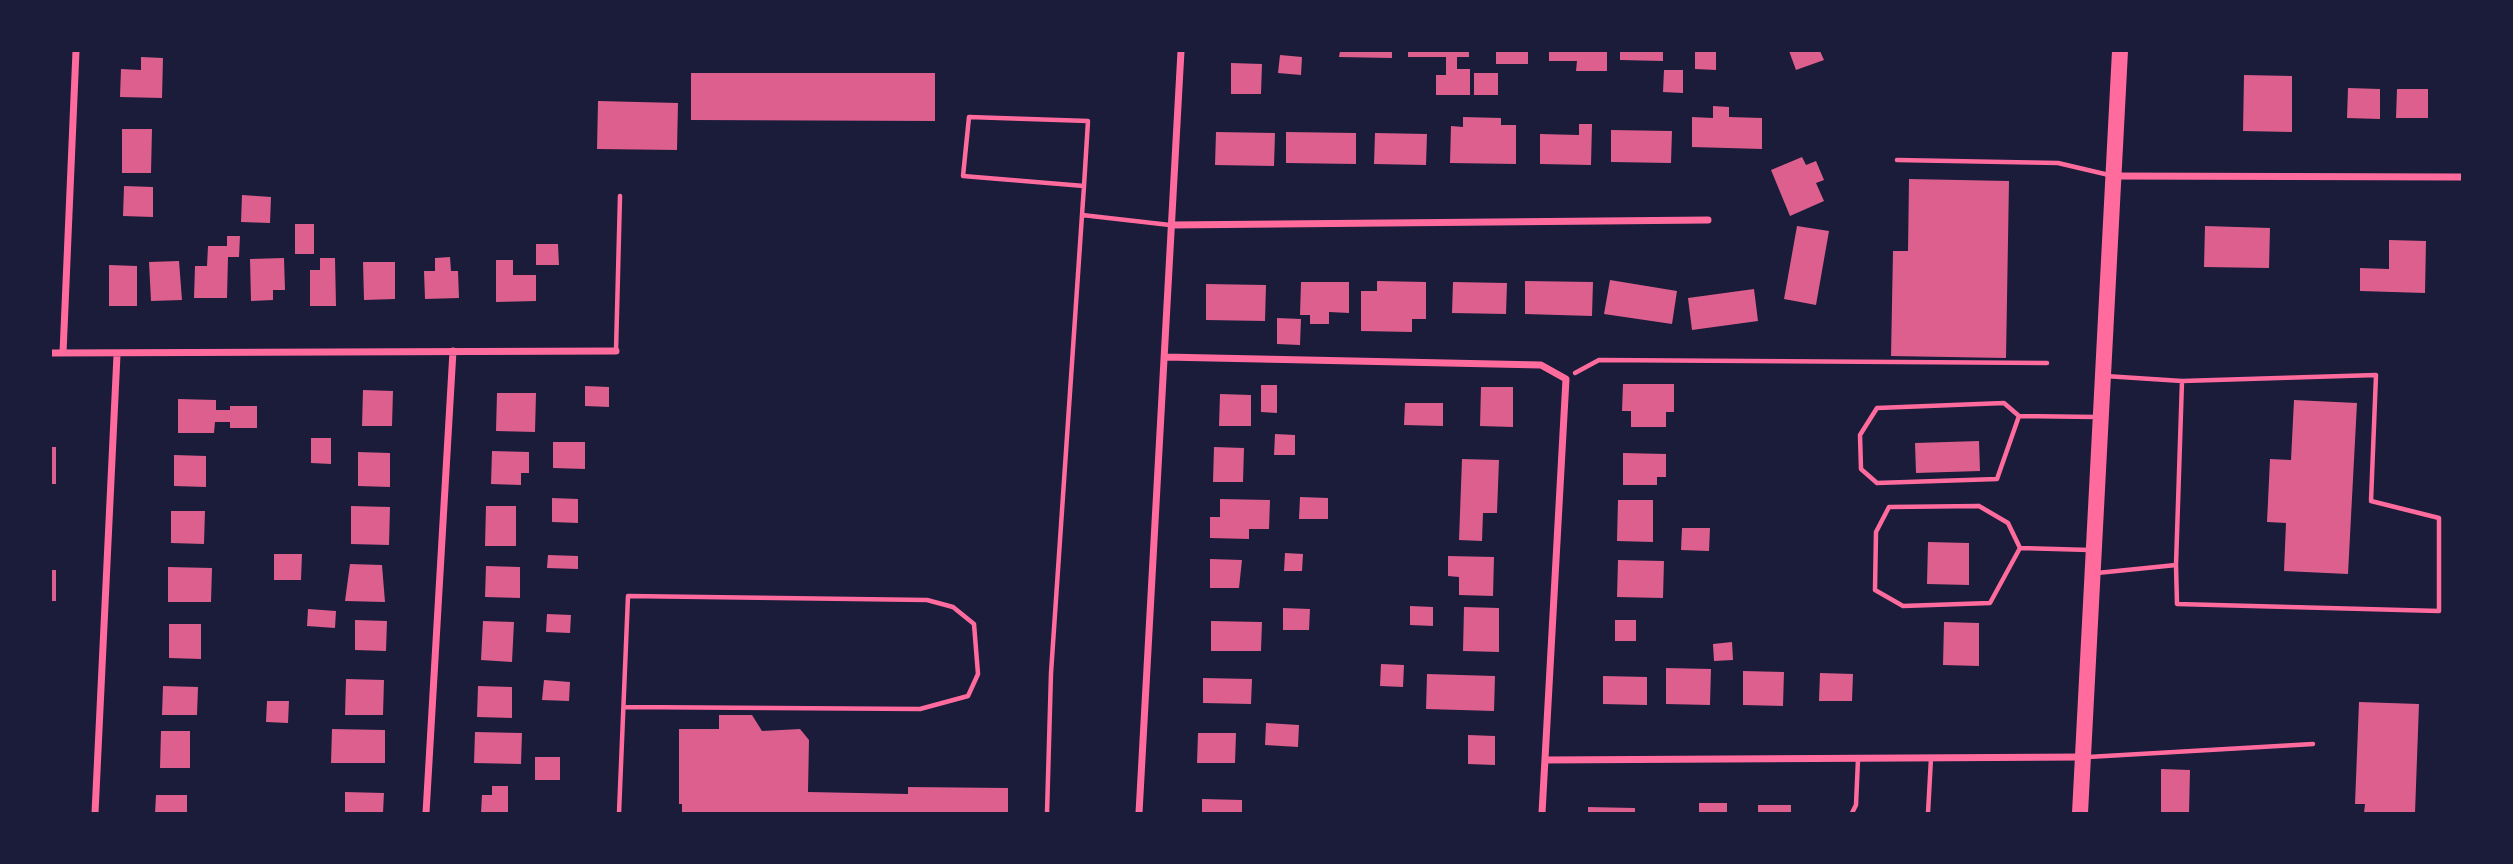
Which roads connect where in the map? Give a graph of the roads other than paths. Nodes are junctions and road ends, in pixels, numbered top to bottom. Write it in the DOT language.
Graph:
graph roads {
  1 [pos="76,51"];
  2 [pos="1181,51"];
  3 [pos="2120,51"];
  4 [pos="1897,160"];
  5 [pos="2113,176"];
  6 [pos="2462,177"];
  7 [pos="1084,186"];
  8 [pos="620,196"];
  9 [pos="1082,215"];
  10 [pos="1708,220"];
  11 [pos="1171,225"];
  12 [pos="453,351"];
  13 [pos="616,351"];
  14 [pos="63,353"];
  15 [pos="51,354"];
  16 [pos="117,355"];
  17 [pos="1165,357"];
  18 [pos="2103,376"];
  19 [pos="2182,381"];
  20 [pos="2019,416"];
  21 [pos="2101,417"];
  22 [pos="2020,548"];
  23 [pos="2094,550"];
  24 [pos="2176,565"];
  25 [pos="2093,574"];
  26 [pos="625,708"];
  27 [pos="2313,744"];
  28 [pos="2084,757"];
  29 [pos="1858,758"];
  30 [pos="1931,758"];
  31 [pos="1545,760"];
  32 [pos="95,813"];
  33 [pos="426,813"];
  34 [pos="619,813"];
  35 [pos="1047,813"];
  36 [pos="1139,813"];
  37 [pos="1542,813"];
  38 [pos="1852,813"];
  39 [pos="1927,813"];
  40 [pos="2080,813"];
  1 -- 14 [label="street"];
  2 -- 11 [label="street"];
  3 -- 5 [label="main road"];
  4 -- 5 [label="lane"];
  5 -- 6 [label="street"];
  5 -- 18 [label="main road"];
  7 -- 7 [label="lane"];
  7 -- 9 [label="lane"];
  8 -- 13 [label="lane"];
  9 -- 11 [label="lane"];
  9 -- 35 [label="lane"];
  10 -- 11 [label="street"];
  11 -- 17 [label="street"];
  12 -- 13 [label="street"];
  12 -- 16 [label="street"];
  12 -- 33 [label="street"];
  14 -- 15 [label="street"];
  14 -- 16 [label="street"];
  16 -- 32 [label="street"];
  17 -- 31 [label="street"];
  17 -- 36 [label="street"];
  18 -- 19 [label="lane"];
  18 -- 21 [label="main road"];
  19 -- 24 [label="lane"];
  19 -- 24 [label="lane"];
  20 -- 20 [label="lane"];
  20 -- 21 [label="lane"];
  21 -- 23 [label="main road"];
  22 -- 22 [label="lane"];
  22 -- 23 [label="lane"];
  23 -- 25 [label="main road"];
  24 -- 25 [label="lane"];
  25 -- 28 [label="main road"];
  26 -- 26 [label="lane"];
  26 -- 34 [label="lane"];
  27 -- 28 [label="lane"];
  28 -- 30 [label="street"];
  28 -- 40 [label="main road"];
  29 -- 30 [label="street"];
  29 -- 31 [label="street"];
  29 -- 38 [label="lane"];
  30 -- 39 [label="lane"];
  31 -- 37 [label="street"];
}
